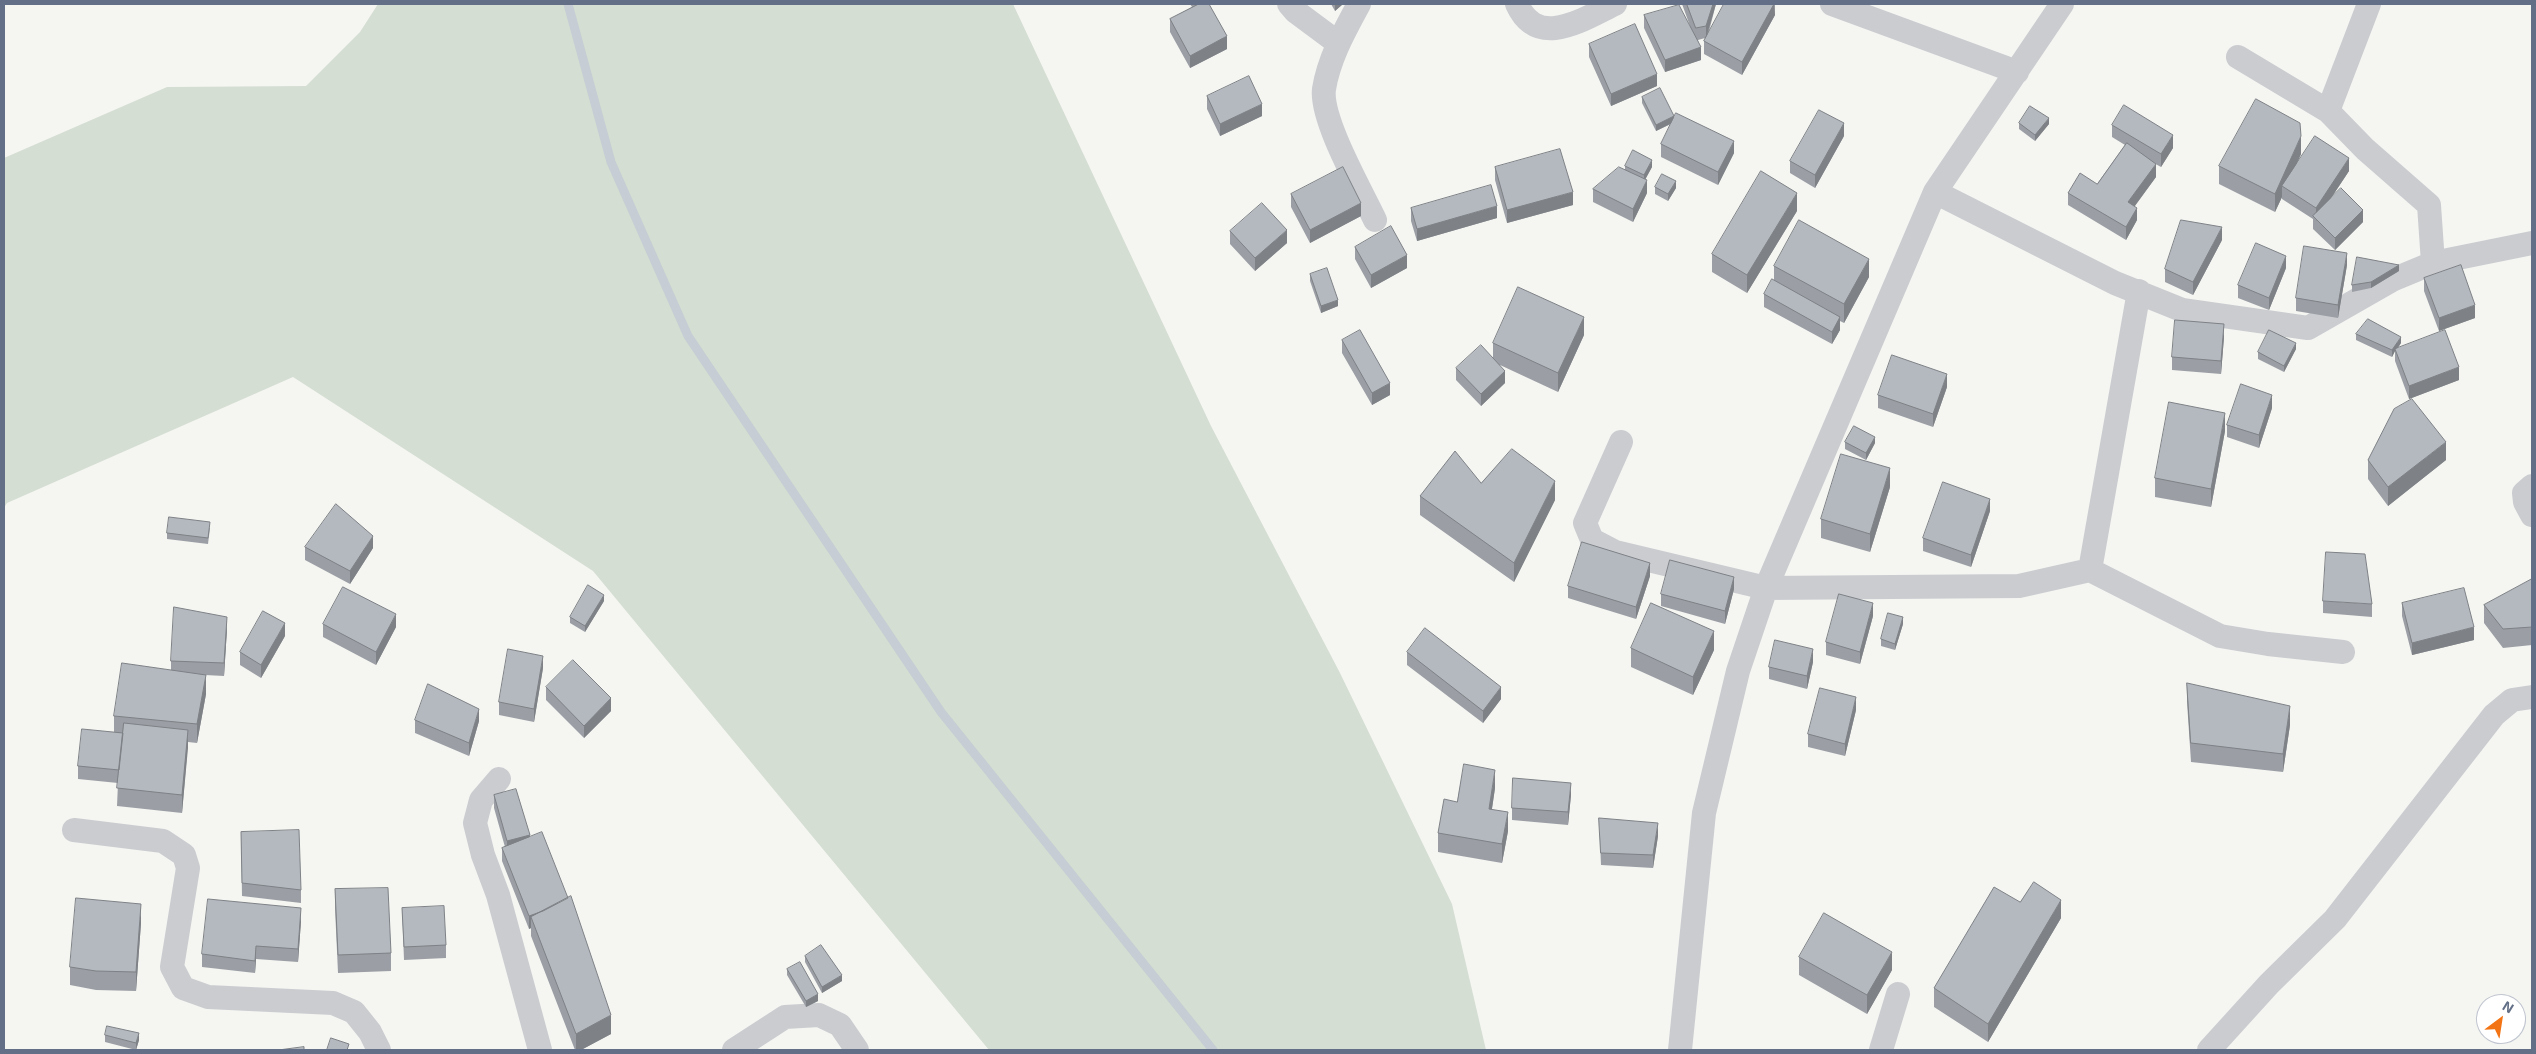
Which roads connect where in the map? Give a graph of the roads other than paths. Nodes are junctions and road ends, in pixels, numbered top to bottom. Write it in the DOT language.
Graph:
graph roads {
  1 [pos="1289,4"];
  2 [pos="1359,4"];
  3 [pos="1517,4"];
  4 [pos="1615,4"];
  5 [pos="1832,4"];
  6 [pos="2062,4"];
  7 [pos="2369,4"];
  8 [pos="1338,43"];
  9 [pos="2238,57"];
  10 [pos="2017,72"];
  11 [pos="2328,111"];
  12 [pos="1935,192"];
  13 [pos="1375,220"];
  14 [pos="2532,243"];
  15 [pos="2433,262"];
  16 [pos="2139,291"];
  17 [pos="1621,442"];
  18 [pos="2532,486"];
  19 [pos="2532,516"];
  20 [pos="2090,570"];
  21 [pos="1766,588"];
  22 [pos="2343,652"];
  23 [pos="2532,697"];
  24 [pos="498,779"];
  25 [pos="74,830"];
  26 [pos="1898,994"];
  27 [pos="379,1050"];
  28 [pos="540,1050"];
  29 [pos="734,1050"];
  30 [pos="857,1050"];
  31 [pos="1680,1050"];
  32 [pos="1881,1050"];
  33 [pos="2209,1050"];
  1 -- 8 [label="street"];
  2 -- 8 [label="street"];
  3 -- 4 [label="street"];
  5 -- 10 [label="street"];
  6 -- 10 [label="street"];
  7 -- 11 [label="street"];
  8 -- 13 [label="street"];
  9 -- 11 [label="street"];
  10 -- 12 [label="street"];
  11 -- 15 [label="street"];
  12 -- 16 [label="street"];
  12 -- 21 [label="street"];
  14 -- 15 [label="street"];
  15 -- 16 [label="street"];
  16 -- 20 [label="street"];
  17 -- 21 [label="street"];
  18 -- 19 [label="street"];
  20 -- 21 [label="street"];
  20 -- 22 [label="street"];
  21 -- 31 [label="street"];
  23 -- 33 [label="street"];
  24 -- 28 [label="street"];
  25 -- 27 [label="street"];
  26 -- 32 [label="street"];
  29 -- 30 [label="street"];
}
